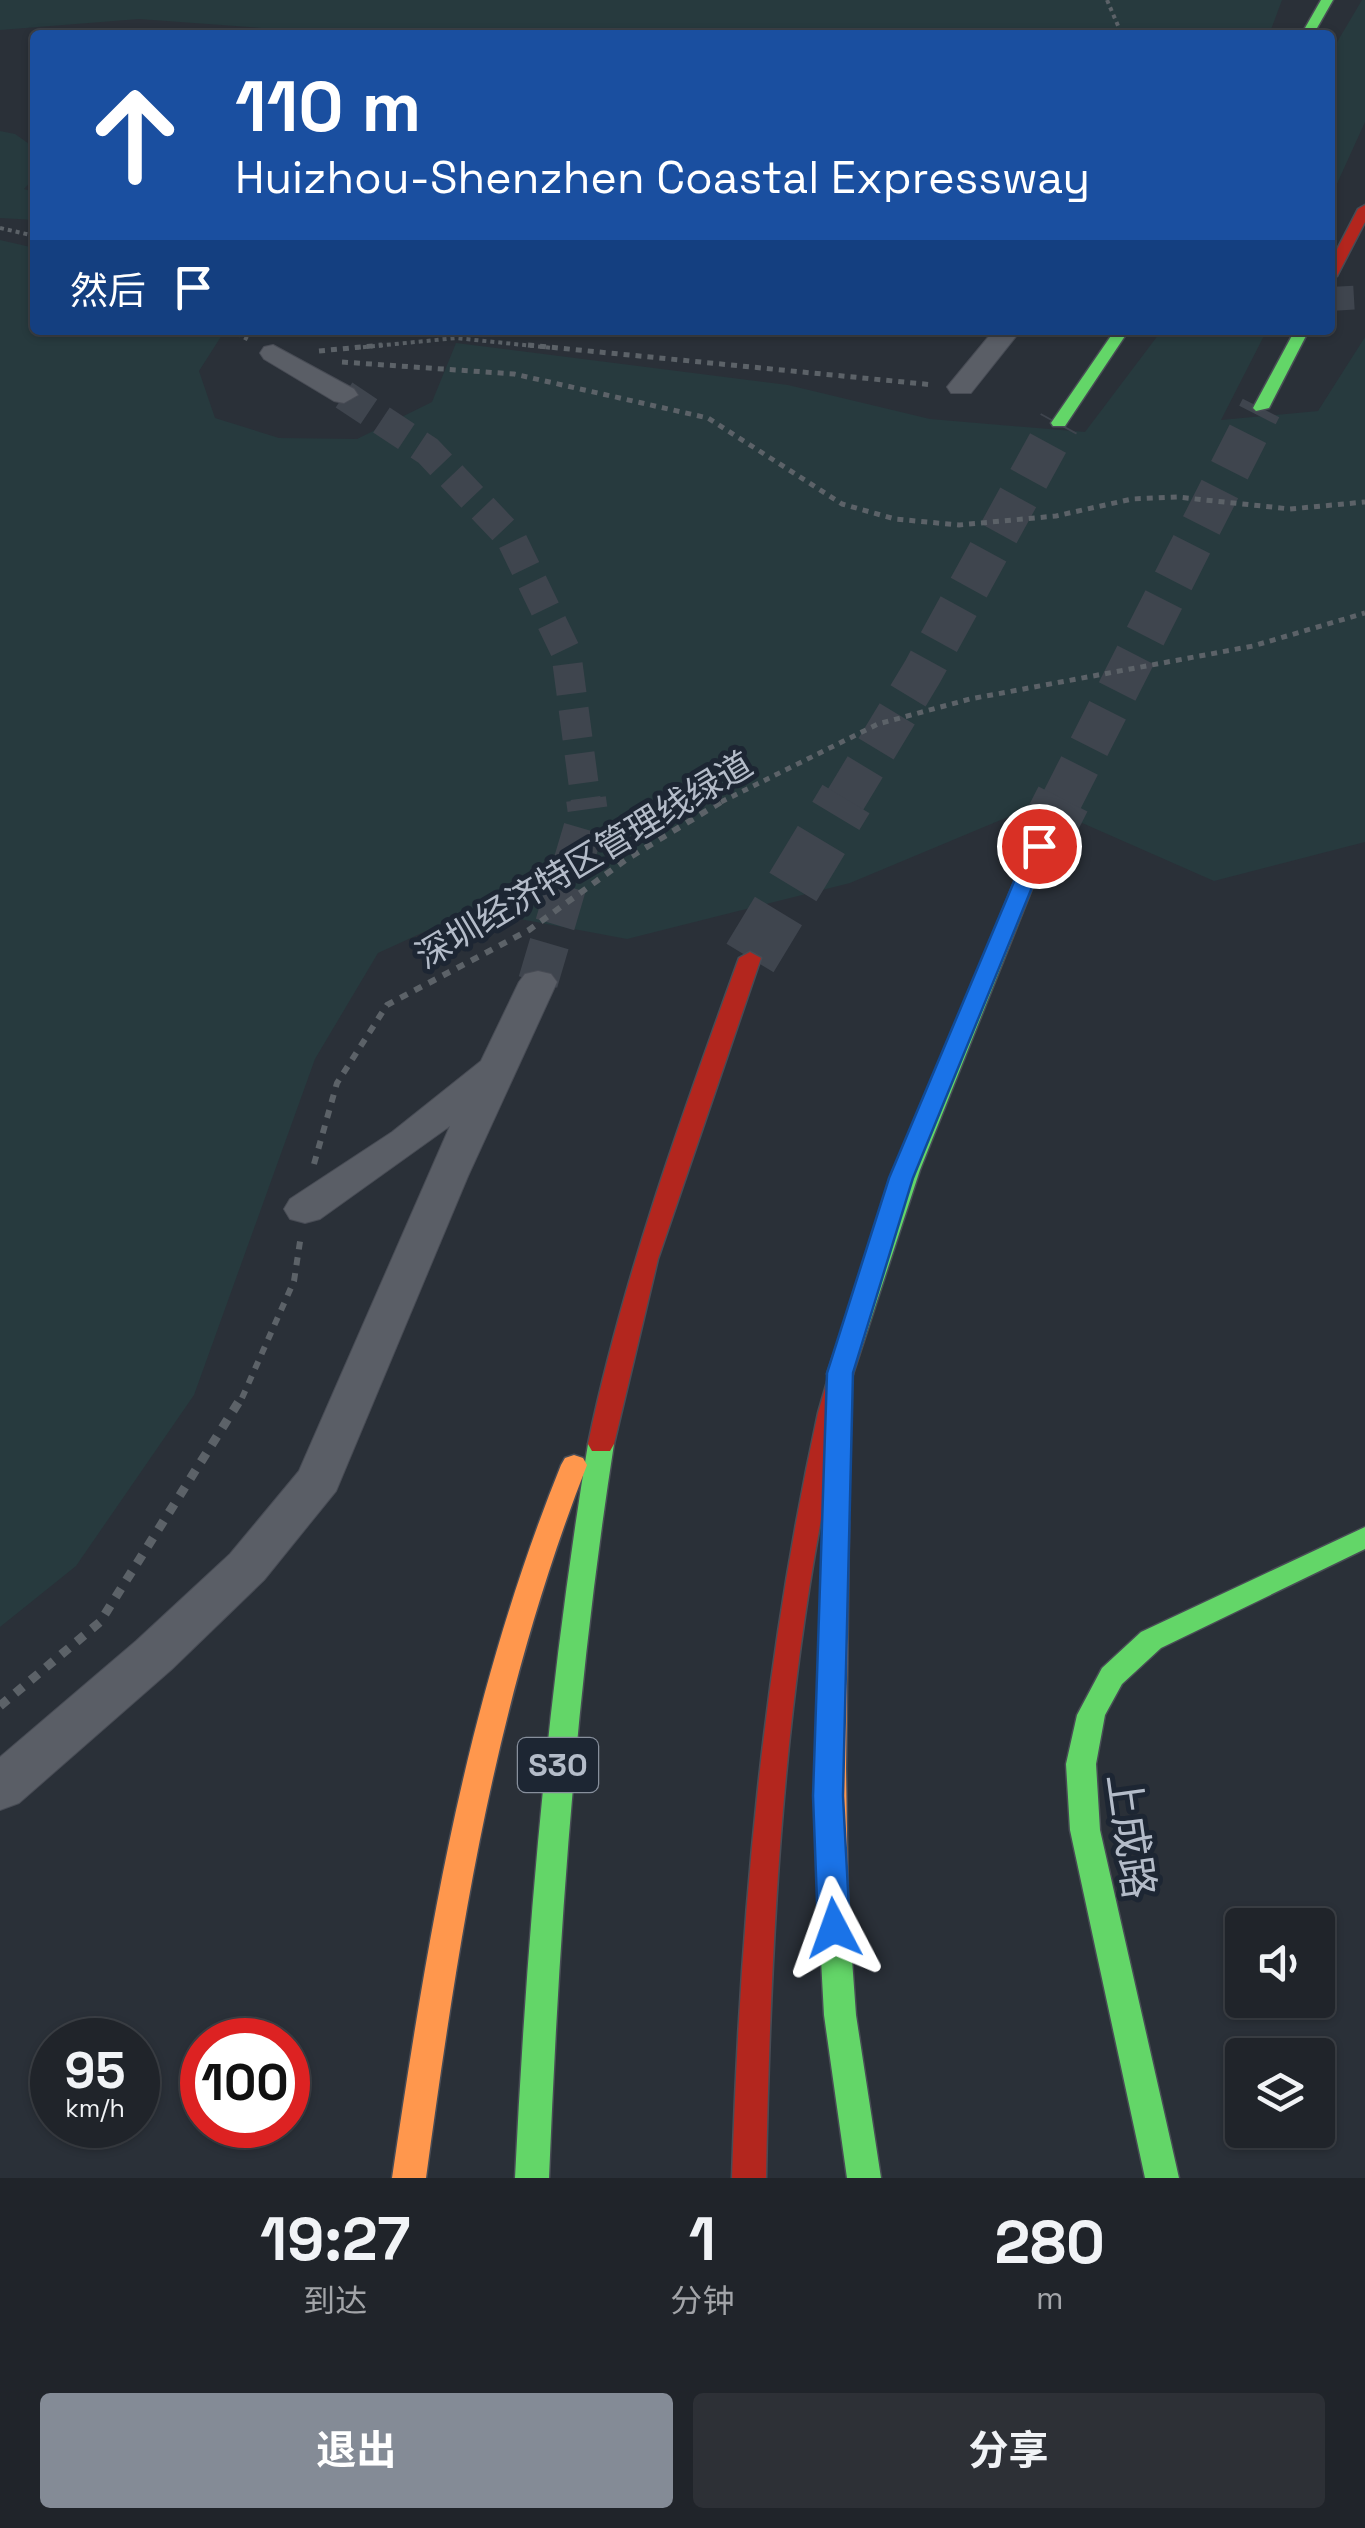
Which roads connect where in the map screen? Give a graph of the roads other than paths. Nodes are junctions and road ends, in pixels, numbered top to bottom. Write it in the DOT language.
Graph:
graph roads {
  1 [pos="1328,0"];
  2 [pos="1310,30"];
  3 [pos="1365,209"];
  4 [pos="1335,266"];
  5 [pos="1004,335"];
  6 [pos="1119,335"];
  7 [pos="1299,335"];
  8 [pos="273,352"];
  9 [pos="960,387"];
  10 [pos="344,395"];
  11 [pos="1262,408"];
  12 [pos="1059,423"];
  13 [pos="1039,846"];
  14 [pos="750,958"];
  15 [pos="538,982"];
  16 [pos="499,1066"];
  17 [pos="305,1209"];
  18 [pos="617,1355"];
  19 [pos="840,1373"];
  20 [pos="1365,1537"];
  21 [pos="0,1788"];
  22 [pos="408,2178"];
  23 [pos="532,2178"];
  24 [pos="749,2178"];
  25 [pos="864,2178"];
  26 [pos="1162,2178"];
  1 -- 2 [label="main road"];
  3 -- 4 [label="main road"];
  5 -- 9 [label="street"];
  6 -- 12 [label="main road"];
  7 -- 11 [label="main road"];
  8 -- 10 [label="street"];
  13 -- 19 [label="main road"];
  14 -- 18 [label="main road, S30"];
  15 -- 16 [label="street"];
  16 -- 17 [label="street"];
  16 -- 21 [label="street"];
  18 -- 22 [label="main road"];
  18 -- 23 [label="main road, S30"];
  19 -- 24 [label="main road"];
  19 -- 25 [label="main road"];
  20 -- 26 [label="main road, 上成路"];
}
